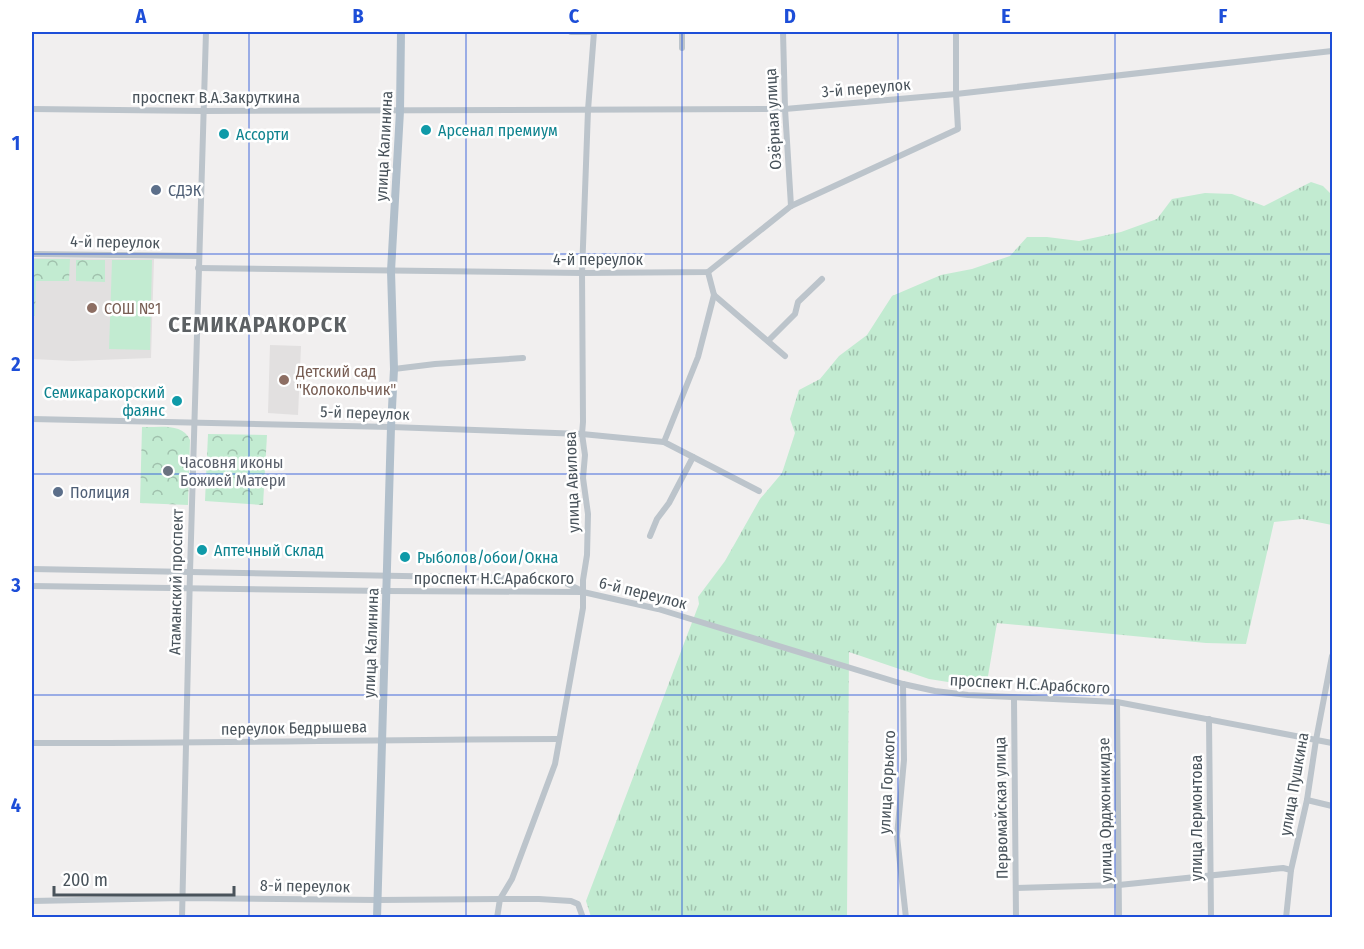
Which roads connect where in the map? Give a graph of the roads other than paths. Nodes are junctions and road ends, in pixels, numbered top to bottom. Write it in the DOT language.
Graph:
graph roads {
  1 [pos="200,32"];
  2 [pos="206,32"];
  3 [pos="401,32"];
  4 [pos="571,32"];
  5 [pos="594,32"];
  6 [pos="682,32"];
  7 [pos="783,32"];
  8 [pos="956,32"];
  9 [pos="682,48"];
  10 [pos="1332,51"];
  11 [pos="956,94"];
  12 [pos="32,109"];
  13 [pos="785,109"];
  14 [pos="588,110"];
  15 [pos="203,111"];
  16 [pos="400,111"];
  17 [pos="791,206"];
  18 [pos="32,254"];
  19 [pos="199,256"];
  20 [pos="198,268"];
  21 [pos="391,272"];
  22 [pos="708,272"];
  23 [pos="582,273"];
  24 [pos="822,279"];
  25 [pos="714,295"];
  26 [pos="768,341"];
  27 [pos="785,356"];
  28 [pos="523,358"];
  29 [pos="394,369"];
  30 [pos="32,419"];
  31 [pos="194,422"];
  32 [pos="391,427"];
  33 [pos="582,434"];
  34 [pos="664,442"];
  35 [pos="693,457"];
  36 [pos="759,491"];
  37 [pos="650,536"];
  38 [pos="32,569"];
  39 [pos="190,572"];
  40 [pos="386,576"];
  41 [pos="32,586"];
  42 [pos="190,588"];
  43 [pos="386,591"];
  44 [pos="583,592"];
  45 [pos="696,620"];
  46 [pos="1332,656"];
  47 [pos="903,684"];
  48 [pos="1014,699"];
  49 [pos="1117,702"];
  50 [pos="1209,719"];
  51 [pos="381,739"];
  52 [pos="558,739"];
  53 [pos="1316,740"];
  54 [pos="32,743"];
  55 [pos="1332,743"];
  56 [pos="186,744"];
  57 [pos="1307,800"];
  58 [pos="1332,806"];
  59 [pos="1291,870"];
  60 [pos="1209,877"];
  61 [pos="1119,885"];
  62 [pos="1016,888"];
  63 [pos="183,898"];
  64 [pos="500,898"];
  65 [pos="378,900"];
  66 [pos="32,901"];
  67 [pos="182,918"];
  68 [pos="377,918"];
  69 [pos="497,918"];
  70 [pos="583,918"];
  71 [pos="906,918"];
  72 [pos="1016,918"];
  73 [pos="1119,918"];
  74 [pos="1211,918"];
  75 [pos="1286,918"];
  1 -- 2 [label="street, Атаманский проспект"];
  2 -- 15 [label="street, Атаманский проспект"];
  3 -- 16 [label="main road, улица Калинина"];
  4 -- 5 [label="street, улица Авилова"];
  5 -- 14 [label="street, улица Авилова"];
  6 -- 9 [label="street"];
  7 -- 13 [label="street, Озёрная улица"];
  8 -- 11 [label="street"];
  10 -- 11 [label="street, 3-й переулок"];
  11 -- 13 [label="street, 3-й переулок"];
  11 -- 17 [label="street"];
  12 -- 15 [label="street, проспект В.А.Закруткина"];
  13 -- 14 [label="street, 3-й переулок"];
  13 -- 17 [label="street, Озёрная улица"];
  14 -- 16 [label="street, 3-й переулок"];
  14 -- 23 [label="street, улица Авилова"];
  15 -- 16 [label="street, проспект В.А.Закруткина"];
  15 -- 19 [label="street, Атаманский проспект"];
  16 -- 21 [label="main road, улица Калинина"];
  17 -- 22 [label="street"];
  18 -- 19 [label="street, 4-й переулок"];
  19 -- 20 [label="street, Атаманский проспект"];
  20 -- 21 [label="street, 4-й переулок"];
  20 -- 31 [label="street, Атаманский проспект"];
  21 -- 23 [label="street, 4-й переулок"];
  21 -- 29 [label="main road, улица Калинина"];
  22 -- 23 [label="street, 4-й переулок"];
  22 -- 25 [label="street"];
  23 -- 33 [label="street, улица Авилова"];
  24 -- 26 [label="street"];
  25 -- 26 [label="street"];
  25 -- 34 [label="street"];
  26 -- 27 [label="street"];
  28 -- 29 [label="street"];
  29 -- 32 [label="main road, улица Калинина"];
  30 -- 31 [label="street, 5-й переулок"];
  31 -- 32 [label="street, 5-й переулок"];
  31 -- 39 [label="street, Атаманский проспект"];
  32 -- 33 [label="street, 5-й переулок"];
  32 -- 40 [label="main road, улица Калинина"];
  33 -- 34 [label="street, 5-й переулок"];
  33 -- 44 [label="street, улица Авилова"];
  34 -- 35 [label="street, 5-й переулок"];
  35 -- 36 [label="street, 5-й переулок"];
  35 -- 37 [label="street"];
  38 -- 39 [label="street, проспект Н.С.Арабского"];
  39 -- 40 [label="street, проспект Н.С.Арабского"];
  39 -- 42 [label="street, Атаманский проспект"];
  40 -- 43 [label="main road, улица Калинина"];
  40 -- 44 [label="street, проспект Н.С.Арабского"];
  41 -- 42 [label="street, проспект Н.С.Арабского"];
  42 -- 43 [label="street, проспект Н.С.Арабского"];
  42 -- 56 [label="street, Атаманский проспект"];
  43 -- 44 [label="street, проспект Н.С.Арабского"];
  43 -- 51 [label="main road, улица Калинина"];
  44 -- 45 [label="street, 6-й переулок"];
  44 -- 52 [label="street, улица Авилова"];
  45 -- 47 [label="street, проспект Н.С.Арабского"];
  46 -- 53 [label="street, улица Пушкина"];
  47 -- 48 [label="street, проспект Н.С.Арабского"];
  47 -- 71 [label="street, улица Горького"];
  48 -- 49 [label="street, проспект Н.С.Арабского"];
  48 -- 62 [label="street, Первомайская улица"];
  49 -- 50 [label="street, проспект Н.С.Арабского"];
  49 -- 61 [label="street, улица Орджоникидзе"];
  50 -- 53 [label="street, проспект Н.С.Арабского"];
  50 -- 60 [label="street, улица Лермонтова"];
  51 -- 52 [label="street, переулок Бедрышева"];
  51 -- 56 [label="street, переулок Бедрышева"];
  51 -- 65 [label="main road, улица Калинина"];
  52 -- 64 [label="street, улица Авилова"];
  53 -- 55 [label="street, проспект Н.С.Арабского"];
  53 -- 57 [label="street, улица Пушкина"];
  54 -- 56 [label="street, переулок Бедрышева"];
  56 -- 63 [label="street, Атаманский проспект"];
  57 -- 58 [label="street"];
  57 -- 59 [label="street, улица Пушкина"];
  59 -- 60 [label="street"];
  59 -- 75 [label="street, улица Пушкина"];
  60 -- 61 [label="street"];
  60 -- 74 [label="street, улица Лермонтова"];
  61 -- 62 [label="street"];
  61 -- 73 [label="street, улица Орджоникидзе"];
  62 -- 72 [label="street, Первомайская улица"];
  63 -- 65 [label="street, 8-й переулок"];
  63 -- 66 [label="street, 8-й переулок"];
  63 -- 67 [label="street, Атаманский проспект"];
  64 -- 65 [label="street, 8-й переулок"];
  64 -- 69 [label="street, улица Авилова"];
  64 -- 70 [label="street, 8-й переулок"];
  65 -- 68 [label="main road, улица Калинина"];
}
